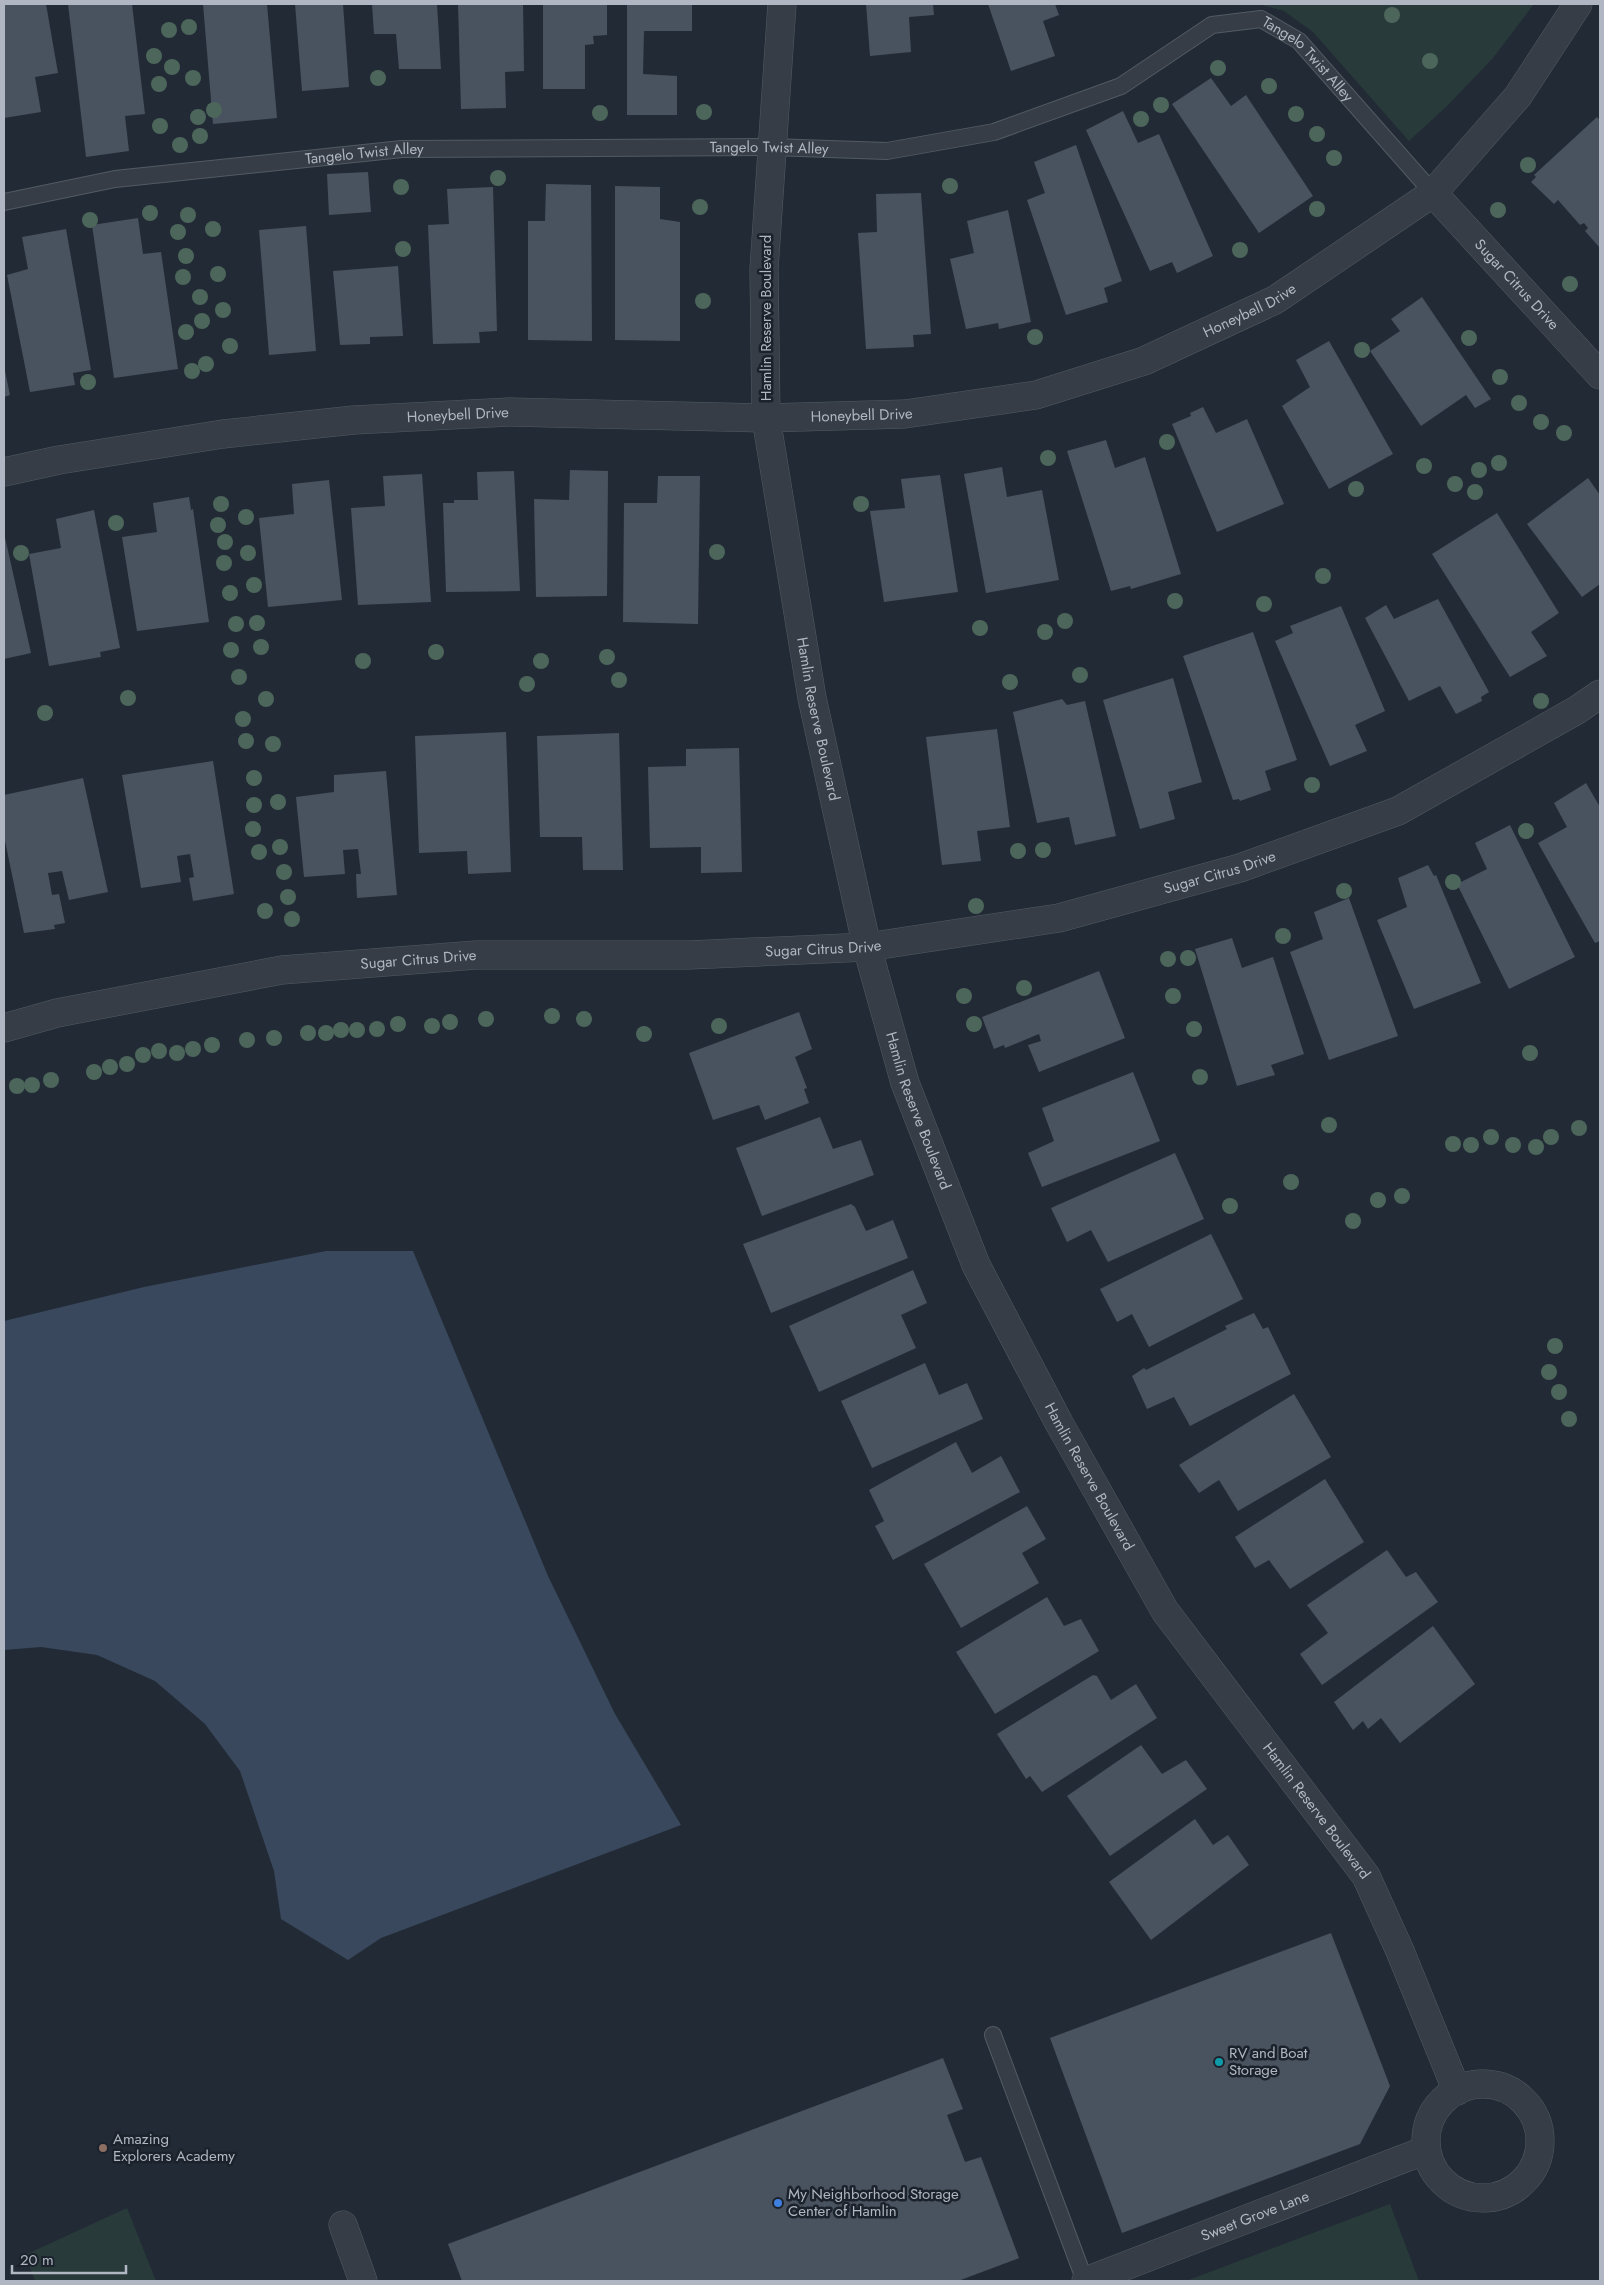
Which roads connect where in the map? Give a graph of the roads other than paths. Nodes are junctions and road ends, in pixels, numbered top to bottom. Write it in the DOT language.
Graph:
graph roads {
  1 [pos="782,4"];
  2 [pos="1578,4"];
  3 [pos="771,147"];
  4 [pos="1434,193"];
  5 [pos="4,202"];
  6 [pos="1600,375"];
  7 [pos="766,418"];
  8 [pos="4,472"];
  9 [pos="1600,694"];
  10 [pos="867,947"];
  11 [pos="4,1028"];
  12 [pos="993,2035"];
  13 [pos="1457,2090"];
  14 [pos="1426,2150"];
  15 [pos="342,2226"];
  16 [pos="363,2281"];
  17 [pos="1085,2281"];
  1 -- 3 [label="street, Hamlin Reserve Boulevard"];
  2 -- 4 [label="street, Honeybell Drive"];
  3 -- 4 [label="lane, Tangelo Twist Alley"];
  3 -- 5 [label="lane, Tangelo Twist Alley"];
  3 -- 7 [label="street, Hamlin Reserve Boulevard"];
  4 -- 6 [label="street, Sugar Citrus Drive"];
  4 -- 7 [label="street, Honeybell Drive"];
  7 -- 8 [label="street, Honeybell Drive"];
  7 -- 10 [label="street, Hamlin Reserve Boulevard"];
  9 -- 10 [label="street, Sugar Citrus Drive"];
  10 -- 11 [label="street, Sugar Citrus Drive"];
  10 -- 13 [label="street, Hamlin Reserve Boulevard"];
  12 -- 17 [label="lane"];
  13 -- 14 [label="street"];
  13 -- 14 [label="street"];
  14 -- 17 [label="street, Sweet Grove Lane"];
  15 -- 16 [label="street"];
}
